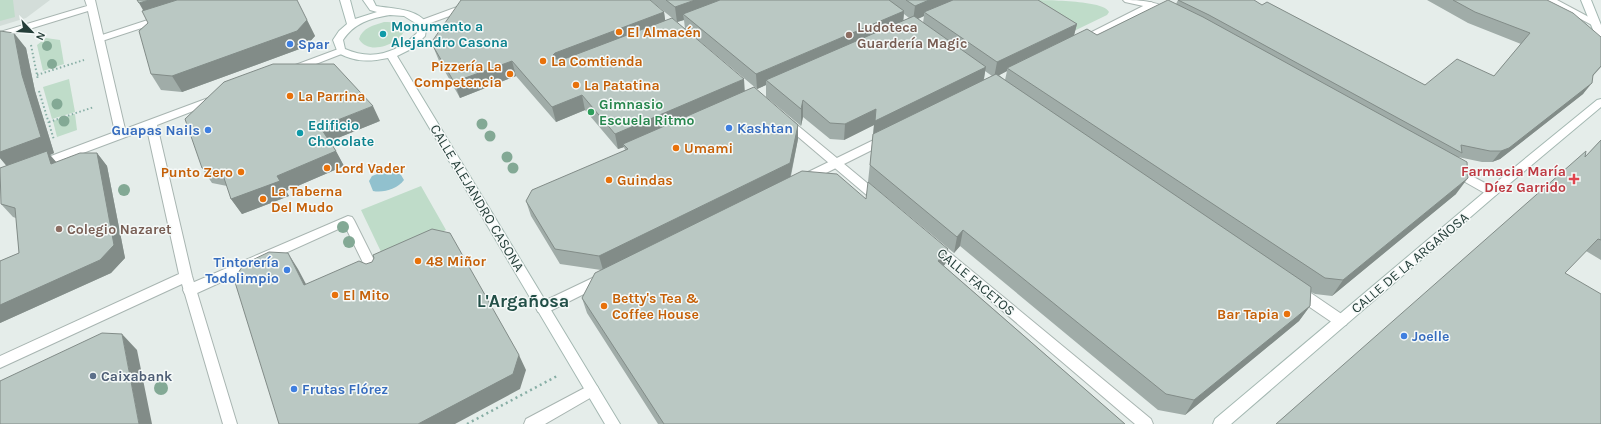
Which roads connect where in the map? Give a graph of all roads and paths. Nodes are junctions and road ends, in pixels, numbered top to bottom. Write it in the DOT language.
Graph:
graph roads {
  1 [pos="344,0"];
  2 [pos="368,0"];
  3 [pos="485,0"];
  4 [pos="1128,0"];
  5 [pos="1550,0"];
  6 [pos="1586,0"];
  7 [pos="91,3"];
  8 [pos="1151,6"];
  9 [pos="390,12"];
  10 [pos="176,14"];
  11 [pos="1177,18"];
  12 [pos="422,23"];
  13 [pos="1595,23"];
  14 [pos="352,24"];
  15 [pos="27,27"];
  16 [pos="0,35"];
  17 [pos="1601,37"];
  18 [pos="99,39"];
  19 [pos="1069,46"];
  20 [pos="341,51"];
  21 [pos="103,54"];
  22 [pos="391,55"];
  23 [pos="283,73"];
  24 [pos="37,75"];
  25 [pos="38,80"];
  26 [pos="39,91"];
  27 [pos="224,96"];
  28 [pos="114,100"];
  29 [pos="1601,102"];
  30 [pos="780,116"];
  31 [pos="49,122"];
  32 [pos="151,123"];
  33 [pos="898,132"];
  34 [pos="121,134"];
  35 [pos="60,157"];
  36 [pos="836,163"];
  37 [pos="1444,165"];
  38 [pos="30,168"];
  39 [pos="793,185"];
  40 [pos="1492,192"];
  41 [pos="891,210"];
  42 [pos="928,241"];
  43 [pos="614,273"];
  44 [pos="375,274"];
  45 [pos="186,276"];
  46 [pos="1289,285"];
  47 [pos="190,290"];
  48 [pos="543,308"];
  49 [pos="1341,321"];
  50 [pos="0,362"];
  51 [pos="577,365"];
  52 [pos="592,390"];
  53 [pos="230,424"];
  54 [pos="467,424"];
  55 [pos="531,424"];
  56 [pos="613,424"];
  57 [pos="1146,424"];
  58 [pos="1220,424"];
  1 -- 14 [label="street"];
  2 -- 9 [label="street"];
  3 -- 12 [label="street"];
  4 -- 8 [label="street"];
  5 -- 13 [label="street"];
  6 -- 13 [label="street"];
  7 -- 15 [label="street"];
  7 -- 18 [label="street"];
  8 -- 11 [label="street"];
  8 -- 19 [label="street"];
  9 -- 12 [label="street"];
  9 -- 14 [label="street"];
  10 -- 18 [label="street"];
  12 -- 22 [label="street"];
  13 -- 17 [label="street"];
  14 -- 20 [label="street"];
  15 -- 16 [label="street"];
  15 -- 24 [label="path"];
  18 -- 21 [label="street"];
  20 -- 22 [label="street"];
  20 -- 23 [label="street"];
  21 -- 24 [label="path"];
  21 -- 28 [label="street"];
  22 -- 48 [label="street, CALLE ALEJANDRO CASONA"];
  24 -- 25 [label="path"];
  26 -- 31 [label="path"];
  27 -- 32 [label="street"];
  28 -- 31 [label="path"];
  28 -- 34 [label="street"];
  29 -- 40 [label="street, CALLE DE LA ARGAÑOSA"];
  30 -- 36 [label="street"];
  31 -- 35 [label="path"];
  32 -- 34 [label="street"];
  32 -- 45 [label="street"];
  33 -- 36 [label="street"];
  34 -- 35 [label="street"];
  35 -- 38 [label="street"];
  36 -- 39 [label="street"];
  36 -- 41 [label="street"];
  37 -- 40 [label="street"];
  40 -- 49 [label="street, CALLE DE LA ARGAÑOSA"];
  42 -- 57 [label="street, CALLE FACETOS"];
  43 -- 48 [label="street"];
  44 -- 47 [label="street"];
  45 -- 47 [label="street"];
  45 -- 50 [label="street"];
  46 -- 49 [label="street"];
  47 -- 53 [label="street"];
  48 -- 51 [label="street, CALLE ALEJANDRO CASONA"];
  49 -- 58 [label="street, CALLE DE LA ARGAÑOSA"];
  51 -- 52 [label="street, CALLE ALEJANDRO CASONA"];
  51 -- 54 [label="path"];
  52 -- 55 [label="street"];
  52 -- 56 [label="street, CALLE ALEJANDRO CASONA"];
}
